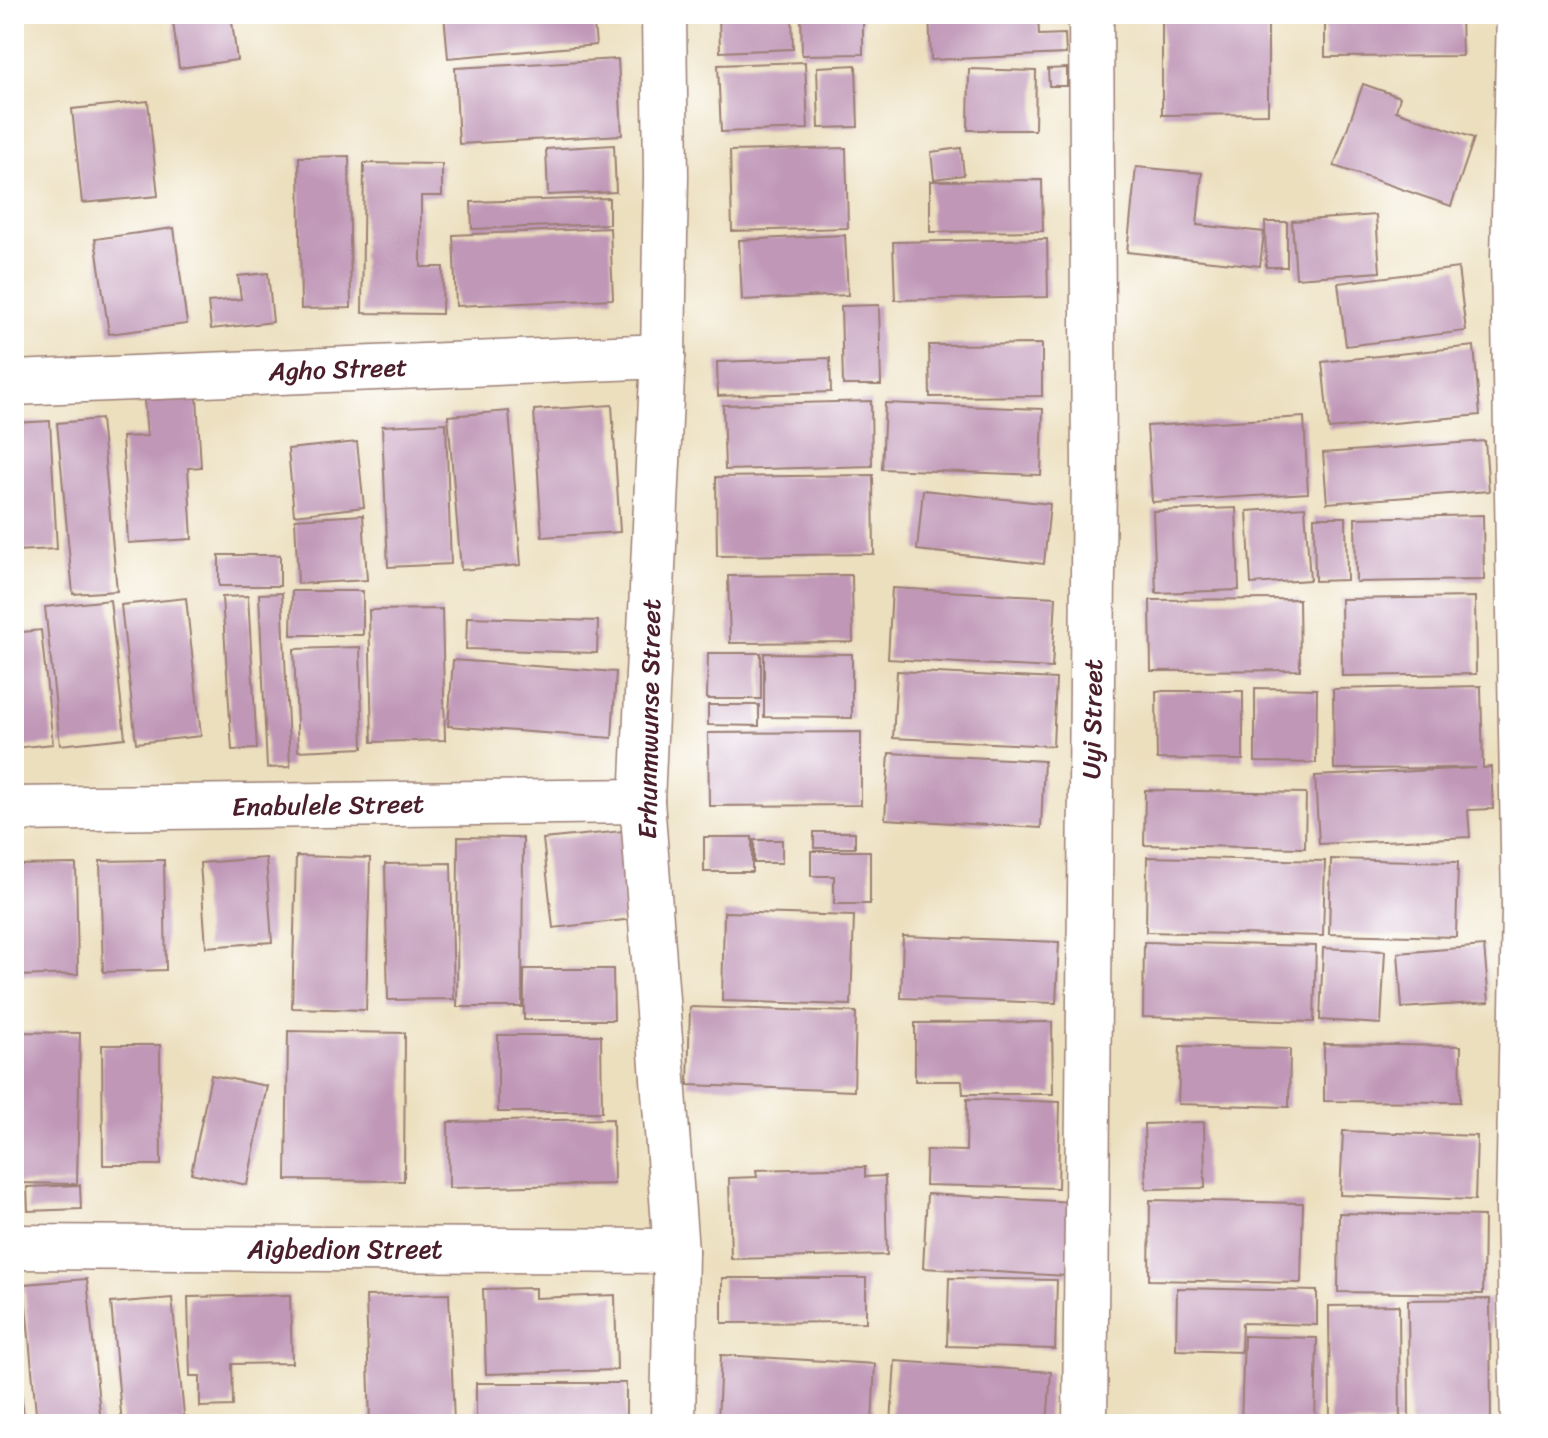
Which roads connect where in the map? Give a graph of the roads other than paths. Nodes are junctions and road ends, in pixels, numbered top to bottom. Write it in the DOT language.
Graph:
graph roads {
  1 [pos="664,14"];
  2 [pos="1091,14"];
  3 [pos="1519,14"];
  4 [pos="663,356"];
  5 [pos="14,383"];
  6 [pos="642,801"];
  7 [pos="14,809"];
  8 [pos="14,1247"];
  9 [pos="676,1251"];
  10 [pos="673,1424"];
  11 [pos="1085,1424"];
  12 [pos="1523,1424"];
  1 -- 4 [label="street, Erhunmwunse Street"];
  2 -- 11 [label="street, Uyi Street"];
  3 -- 12 [label="street"];
  4 -- 5 [label="street, Agho Street"];
  4 -- 6 [label="street, Erhunmwunse Street"];
  6 -- 7 [label="street, Enabulele Street"];
  6 -- 9 [label="street, Erhunmwunse Street"];
  8 -- 9 [label="street, Aigbedion Street"];
  9 -- 10 [label="street, Erhunmwunse Street"];
}
